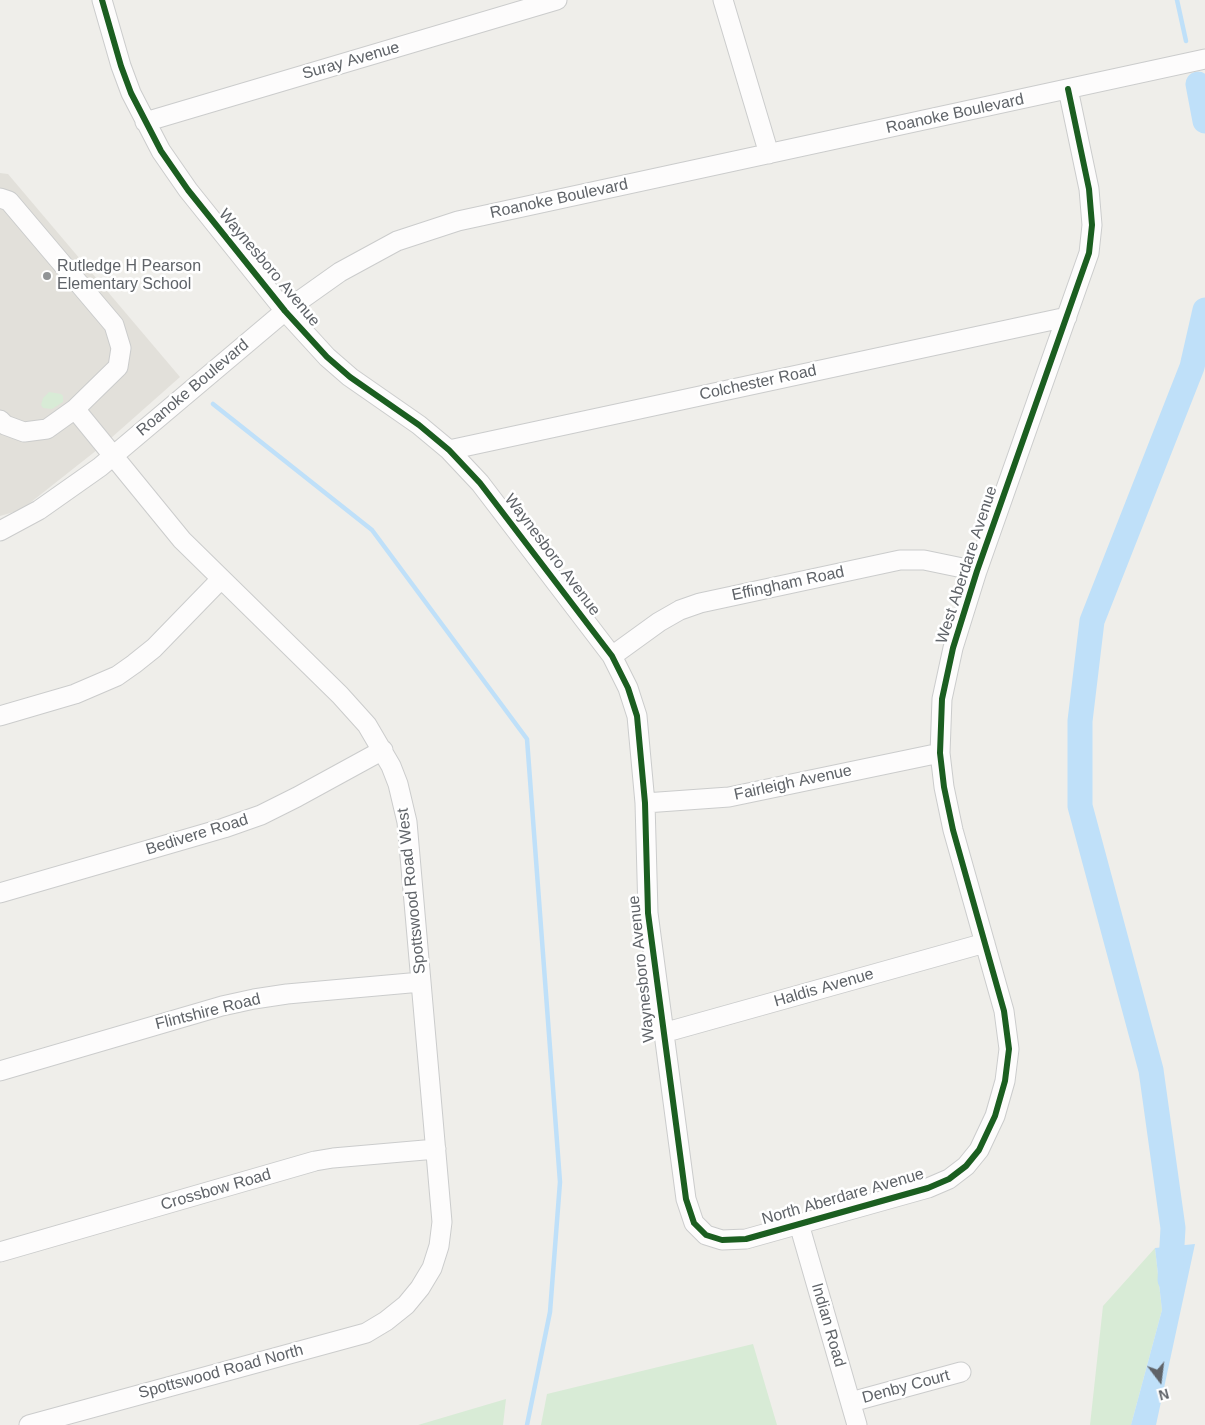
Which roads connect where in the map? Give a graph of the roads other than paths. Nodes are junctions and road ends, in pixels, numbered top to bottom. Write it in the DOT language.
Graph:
graph roads {
  1 [pos="102,0"];
  2 [pos="557,0"];
  3 [pos="723,0"];
  4 [pos="1205,59"];
  5 [pos="1068,89"];
  6 [pos="145,122"];
  7 [pos="768,154"];
  8 [pos="0,198"];
  9 [pos="285,311"];
  10 [pos="1067,316"];
  11 [pos="75,409"];
  12 [pos="0,420"];
  13 [pos="449,450"];
  14 [pos="113,456"];
  15 [pos="0,530"];
  16 [pos="977,571"];
  17 [pos="221,579"];
  18 [pos="612,656"];
  19 [pos="0,716"];
  20 [pos="383,750"];
  21 [pos="940,753"];
  22 [pos="645,803"];
  23 [pos="0,893"];
  24 [pos="985,943"];
  25 [pos="421,982"];
  26 [pos="663,1033"];
  27 [pos="0,1071"];
  28 [pos="436,1148"];
  29 [pos="966,1166"];
  30 [pos="799,1224"];
  31 [pos="722,1240"];
  32 [pos="0,1252"];
  33 [pos="406,1305"];
  34 [pos="961,1372"];
  35 [pos="851,1402"];
  36 [pos="29,1425"];
  37 [pos="857,1425"];
  1 -- 6 [label="street, Waynesboro Avenue"];
  2 -- 6 [label="street, Suray Avenue"];
  3 -- 7 [label="street"];
  4 -- 5 [label="street, Roanoke Boulevard"];
  5 -- 7 [label="street, Roanoke Boulevard"];
  5 -- 10 [label="street, West Aberdare Avenue"];
  6 -- 9 [label="street, Waynesboro Avenue"];
  7 -- 9 [label="street, Roanoke Boulevard"];
  8 -- 11 [label="street"];
  9 -- 13 [label="street, Waynesboro Avenue"];
  9 -- 14 [label="street, Roanoke Boulevard"];
  10 -- 13 [label="street, Colchester Road"];
  10 -- 16 [label="street, West Aberdare Avenue"];
  11 -- 12 [label="street"];
  11 -- 14 [label="street, Spottswood Road West"];
  13 -- 18 [label="street, Waynesboro Avenue"];
  14 -- 15 [label="street, Roanoke Boulevard"];
  14 -- 17 [label="street, Spottswood Road West"];
  16 -- 18 [label="street, Effingham Road"];
  16 -- 21 [label="street, West Aberdare Avenue"];
  17 -- 19 [label="street"];
  17 -- 20 [label="street, Spottswood Road West"];
  18 -- 22 [label="street, Waynesboro Avenue"];
  20 -- 23 [label="street, Bedivere Road"];
  20 -- 25 [label="street, Spottswood Road West"];
  21 -- 22 [label="street, Fairleigh Avenue"];
  21 -- 24 [label="street, West Aberdare Avenue"];
  22 -- 26 [label="street, Waynesboro Avenue"];
  24 -- 26 [label="street, Haldis Avenue"];
  24 -- 29 [label="street, West Aberdare Avenue"];
  25 -- 27 [label="street, Flintshire Road"];
  25 -- 28 [label="street, Spottswood Road West"];
  26 -- 31 [label="street, Waynesboro Avenue"];
  28 -- 32 [label="street, Crossbow Road"];
  28 -- 33 [label="street, Spottswood Road West"];
  29 -- 30 [label="street, North Aberdare Avenue"];
  30 -- 31 [label="street, North Aberdare Avenue"];
  30 -- 35 [label="street, Indian Road"];
  33 -- 36 [label="street, Spottswood Road North"];
  34 -- 35 [label="street, Denby Court"];
  35 -- 37 [label="street, Indian Road"];
}
